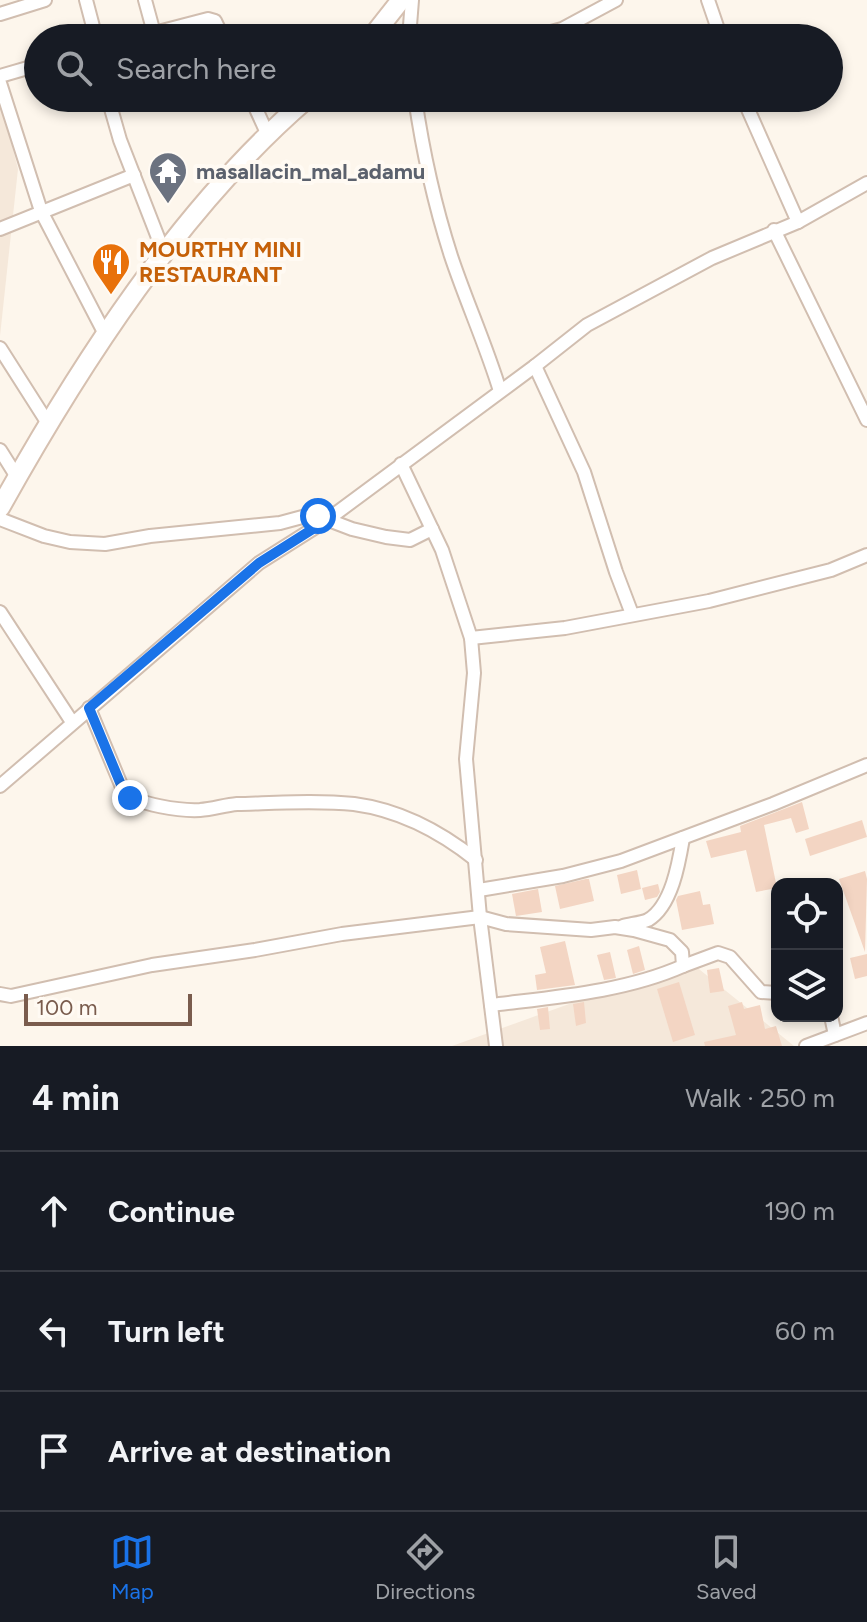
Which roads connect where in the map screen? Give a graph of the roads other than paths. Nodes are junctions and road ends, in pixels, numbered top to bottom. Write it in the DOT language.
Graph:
graph roads {
  1 [pos="45,0"];
  2 [pos="86,0"];
  3 [pos="145,0"];
  4 [pos="616,0"];
  5 [pos="708,0"];
  6 [pos="401,1"];
  7 [pos="28,2"];
  8 [pos="0,14"];
  9 [pos="92,24"];
  10 [pos="152,24"];
  11 [pos="189,24"];
  12 [pos="216,24"];
  13 [pos="382,24"];
  14 [pos="406,24"];
  15 [pos="571,24"];
  16 [pos="716,24"];
  17 [pos="24,69"];
  18 [pos="0,76"];
  19 [pos="0,83"];
  20 [pos="112,112"];
  21 [pos="257,112"];
  22 [pos="292,112"];
  23 [pos="417,112"];
  24 [pos="749,112"];
  25 [pos="267,133"];
  26 [pos="134,175"];
  27 [pos="867,183"];
  28 [pos="41,211"];
  29 [pos="798,222"];
  30 [pos="0,229"];
  31 [pos="774,230"];
  32 [pos="164,253"];
  33 [pos="106,336"];
  34 [pos="0,348"];
  35 [pos="535,366"];
  36 [pos="500,391"];
  37 [pos="867,420"];
  38 [pos="49,425"];
  39 [pos="0,450"];
  40 [pos="401,464"];
  41 [pos="17,477"];
  42 [pos="0,508"];
  43 [pos="0,519"];
  44 [pos="327,520"];
  45 [pos="432,529"];
  46 [pos="867,555"];
  47 [pos="0,612"];
  48 [pos="632,614"];
  49 [pos="471,638"];
  50 [pos="89,708"];
  51 [pos="72,722"];
  52 [pos="867,765"];
  53 [pos="0,786"];
  54 [pos="683,838"];
  55 [pos="476,860"];
  56 [pos="479,890"];
  57 [pos="480,917"];
  58 [pos="615,927"];
  59 [pos="683,966"];
  60 [pos="771,993"];
  61 [pos="0,994"];
  62 [pos="491,1005"];
  63 [pos="832,1022"];
  64 [pos="867,1023"];
  65 [pos="835,1035"];
  66 [pos="496,1046"];
  67 [pos="806,1046"];
  1 -- 7 [label="street"];
  2 -- 9 [label="street"];
  3 -- 10 [label="street"];
  4 -- 15 [label="street"];
  5 -- 16 [label="street"];
  6 -- 13 [label="street"];
  6 -- 14 [label="street"];
  7 -- 8 [label="street"];
  11 -- 12 [label="street"];
  17 -- 18 [label="street"];
  19 -- 28 [label="street"];
  20 -- 26 [label="street"];
  21 -- 25 [label="street"];
  22 -- 25 [label="street"];
  23 -- 36 [label="street"];
  24 -- 29 [label="street"];
  25 -- 32 [label="street"];
  26 -- 28 [label="street"];
  26 -- 32 [label="street"];
  27 -- 29 [label="street"];
  28 -- 30 [label="street"];
  28 -- 33 [label="street"];
  29 -- 31 [label="street"];
  31 -- 35 [label="street"];
  31 -- 37 [label="street"];
  32 -- 33 [label="street"];
  33 -- 38 [label="street"];
  34 -- 38 [label="street"];
  35 -- 36 [label="street"];
  35 -- 48 [label="street"];
  36 -- 40 [label="street"];
  38 -- 41 [label="street"];
  39 -- 41 [label="street"];
  40 -- 44 [label="street"];
  40 -- 45 [label="street"];
  41 -- 42 [label="street"];
  43 -- 44 [label="street"];
  44 -- 45 [label="street"];
  44 -- 50 [label="street"];
  45 -- 49 [label="street"];
  46 -- 48 [label="street"];
  47 -- 51 [label="street"];
  48 -- 49 [label="street"];
  49 -- 55 [label="street"];
  50 -- 51 [label="street"];
  50 -- 55 [label="street"];
  51 -- 53 [label="street"];
  52 -- 54 [label="street"];
  54 -- 56 [label="street"];
  54 -- 58 [label="street"];
  55 -- 56 [label="street"];
  56 -- 57 [label="street"];
  57 -- 58 [label="street"];
  57 -- 61 [label="street"];
  57 -- 62 [label="street"];
  58 -- 59 [label="street"];
  59 -- 60 [label="street"];
  59 -- 62 [label="street"];
  62 -- 66 [label="street"];
  63 -- 65 [label="street"];
  64 -- 65 [label="street"];
  65 -- 67 [label="street"];
}
